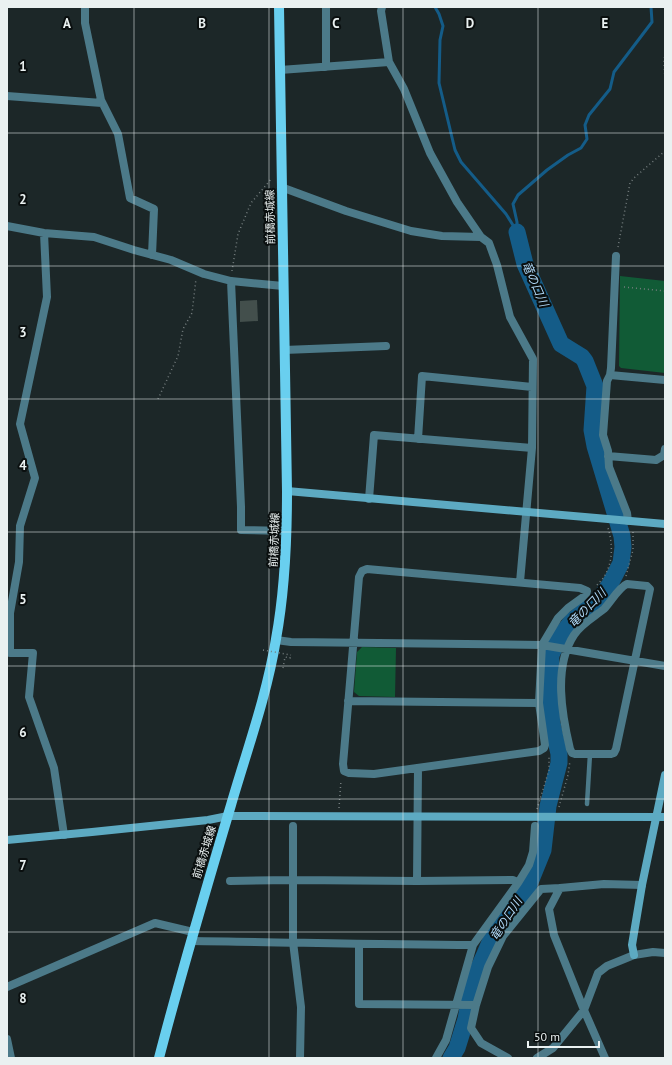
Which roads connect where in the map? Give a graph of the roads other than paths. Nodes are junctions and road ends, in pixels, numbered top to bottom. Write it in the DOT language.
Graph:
graph roads {
  1 [pos="85,7"];
  2 [pos="279,7"];
  3 [pos="326,7"];
  4 [pos="382,7"];
  5 [pos="389,62"];
  6 [pos="326,67"];
  7 [pos="280,70"];
  8 [pos="7,96"];
  9 [pos="102,103"];
  10 [pos="281,188"];
  11 [pos="7,226"];
  12 [pos="44,233"];
  13 [pos="481,237"];
  14 [pos="152,255"];
  15 [pos="616,256"];
  16 [pos="230,281"];
  17 [pos="283,286"];
  18 [pos="386,346"];
  19 [pos="284,350"];
  20 [pos="610,375"];
  21 [pos="665,380"];
  22 [pos="532,387"];
  23 [pos="418,439"];
  24 [pos="532,448"];
  25 [pos="665,449"];
  26 [pos="608,456"];
  27 [pos="287,491"];
  28 [pos="369,498"];
  29 [pos="526,513"];
  30 [pos="627,521"];
  31 [pos="665,524"];
  32 [pos="287,531"];
  33 [pos="520,582"];
  34 [pos="276,640"];
  35 [pos="353,643"];
  36 [pos="544,645"];
  37 [pos="565,648"];
  38 [pos="636,660"];
  39 [pos="665,666"];
  40 [pos="348,701"];
  41 [pos="539,703"];
  42 [pos="590,754"];
  43 [pos="418,768"];
  44 [pos="665,775"];
  45 [pos="587,804"];
  46 [pos="228,816"];
  47 [pos="419,816"];
  48 [pos="656,816"];
  49 [pos="665,817"];
  50 [pos="293,826"];
  51 [pos="535,826"];
  52 [pos="64,835"];
  53 [pos="7,840"];
  54 [pos="293,880"];
  55 [pos="230,881"];
  56 [pos="417,882"];
  57 [pos="518,883"];
  58 [pos="642,885"];
  59 [pos="560,888"];
  60 [pos="192,937"];
  61 [pos="293,942"];
  62 [pos="358,945"];
  63 [pos="473,945"];
  64 [pos="665,953"];
  65 [pos="634,954"];
  66 [pos="7,987"];
  67 [pos="457,1005"];
  68 [pos="475,1005"];
  69 [pos="584,1010"];
  70 [pos="7,1039"];
  71 [pos="11,1058"];
  72 [pos="159,1058"];
  73 [pos="300,1058"];
  74 [pos="436,1058"];
  75 [pos="508,1058"];
  76 [pos="537,1058"];
  77 [pos="605,1058"];
  1 -- 9 [label="street"];
  2 -- 7 [label="main road, 前橋赤城線"];
  3 -- 6 [label="street"];
  4 -- 5 [label="street"];
  5 -- 6 [label="street"];
  5 -- 13 [label="street"];
  6 -- 7 [label="street"];
  7 -- 10 [label="main road, 前橋赤城線"];
  8 -- 9 [label="street"];
  9 -- 14 [label="street"];
  10 -- 13 [label="street"];
  10 -- 17 [label="main road, 前橋赤城線"];
  11 -- 12 [label="street"];
  12 -- 14 [label="street"];
  12 -- 52 [label="street"];
  13 -- 22 [label="street"];
  14 -- 16 [label="street"];
  15 -- 20 [label="street"];
  16 -- 17 [label="street"];
  16 -- 32 [label="street"];
  17 -- 19 [label="main road, 前橋赤城線"];
  18 -- 19 [label="street"];
  19 -- 27 [label="main road, 前橋赤城線"];
  20 -- 21 [label="street"];
  20 -- 26 [label="street"];
  22 -- 23 [label="street"];
  22 -- 24 [label="street"];
  23 -- 24 [label="street"];
  23 -- 28 [label="street"];
  24 -- 29 [label="street"];
  25 -- 26 [label="street"];
  26 -- 30 [label="street"];
  27 -- 28 [label="street"];
  27 -- 32 [label="main road, 前橋赤城線"];
  28 -- 29 [label="street"];
  29 -- 30 [label="street"];
  29 -- 33 [label="street"];
  30 -- 31 [label="street"];
  32 -- 34 [label="main road, 前橋赤城線"];
  33 -- 35 [label="street"];
  33 -- 36 [label="street"];
  34 -- 35 [label="street"];
  34 -- 46 [label="main road, 前橋赤城線"];
  35 -- 36 [label="street"];
  35 -- 40 [label="street"];
  36 -- 37 [label="street"];
  36 -- 41 [label="street"];
  37 -- 38 [label="street"];
  37 -- 38 [label="street"];
  37 -- 42 [label="street"];
  38 -- 39 [label="street"];
  38 -- 42 [label="street"];
  40 -- 41 [label="street"];
  40 -- 43 [label="street"];
  41 -- 43 [label="street"];
  42 -- 45 [label="lane"];
  43 -- 47 [label="street"];
  44 -- 48 [label="street"];
  46 -- 47 [label="street"];
  46 -- 52 [label="street"];
  46 -- 60 [label="main road, 前橋赤城線"];
  47 -- 48 [label="street"];
  47 -- 56 [label="street"];
  48 -- 49 [label="street"];
  48 -- 58 [label="street"];
  50 -- 54 [label="street"];
  51 -- 57 [label="street"];
  52 -- 53 [label="street"];
  54 -- 55 [label="street"];
  54 -- 56 [label="street"];
  54 -- 61 [label="street"];
  56 -- 57 [label="street"];
  57 -- 63 [label="street"];
  58 -- 59 [label="street"];
  58 -- 65 [label="street"];
  59 -- 68 [label="street"];
  59 -- 69 [label="street"];
  60 -- 61 [label="street"];
  60 -- 66 [label="street"];
  60 -- 72 [label="main road, 前橋赤城線"];
  61 -- 62 [label="street"];
  61 -- 73 [label="street"];
  62 -- 63 [label="street"];
  62 -- 67 [label="street"];
  63 -- 67 [label="street"];
  64 -- 65 [label="street"];
  65 -- 69 [label="street"];
  67 -- 68 [label="street"];
  67 -- 74 [label="street"];
  68 -- 75 [label="street"];
  69 -- 76 [label="street"];
  69 -- 77 [label="street"];
  70 -- 71 [label="street"];
}
